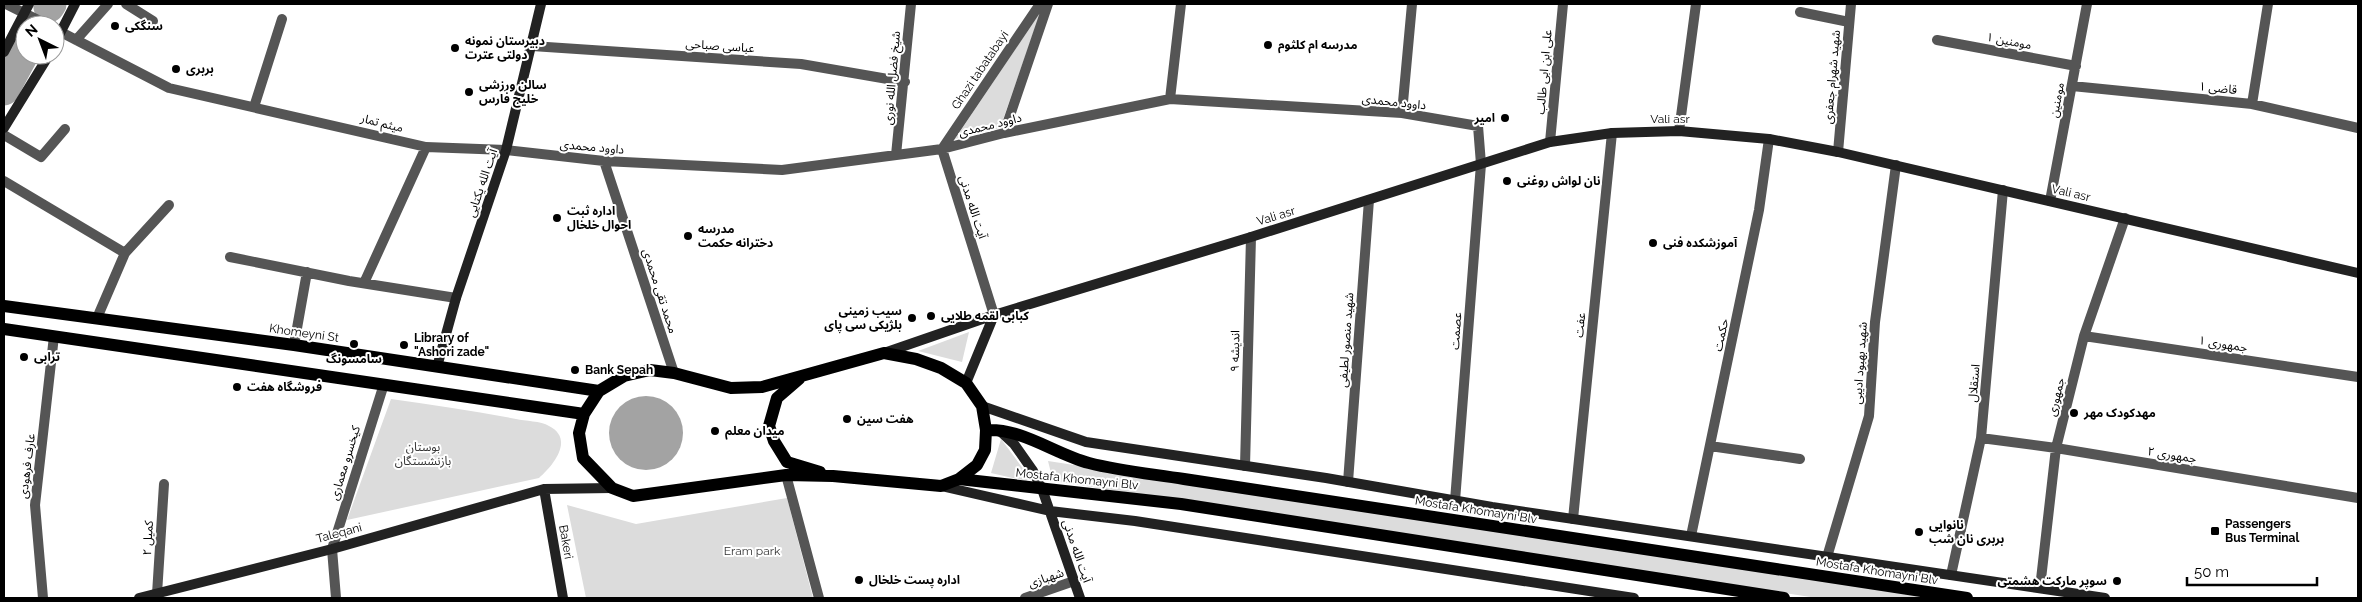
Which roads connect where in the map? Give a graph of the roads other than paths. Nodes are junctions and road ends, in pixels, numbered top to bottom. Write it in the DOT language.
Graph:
graph roads {
  1 [pos="6,4"];
  2 [pos="75,4"];
  3 [pos="108,4"];
  4 [pos="126,4"];
  5 [pos="541,4"];
  6 [pos="911,4"];
  7 [pos="1040,4"];
  8 [pos="1048,4"];
  9 [pos="1181,4"];
  10 [pos="1412,4"];
  11 [pos="1562,4"];
  12 [pos="1696,4"];
  13 [pos="1851,4"];
  14 [pos="2088,4"];
  15 [pos="2268,4"];
  16 [pos="27,8"];
  17 [pos="1800,12"];
  18 [pos="282,18"];
  19 [pos="65,19"];
  20 [pos="153,21"];
  21 [pos="1849,22"];
  22 [pos="65,34"];
  23 [pos="76,40"];
  24 [pos="1937,40"];
  25 [pos="532,46"];
  26 [pos="4,52"];
  27 [pos="43,65"];
  28 [pos="2076,66"];
  29 [pos="905,82"];
  30 [pos="2072,86"];
  31 [pos="1170,99"];
  32 [pos="2252,104"];
  33 [pos="254,106"];
  34 [pos="1402,113"];
  35 [pos="1478,126"];
  36 [pos="4,128"];
  37 [pos="2358,128"];
  38 [pos="65,129"];
  39 [pos="1679,130"];
  40 [pos="1004,133"];
  41 [pos="1612,133"];
  42 [pos="4,135"];
  43 [pos="1769,139"];
  44 [pos="1550,142"];
  45 [pos="426,147"];
  46 [pos="506,150"];
  47 [pos="942,150"];
  48 [pos="1838,152"];
  49 [pos="897,153"];
  50 [pos="604,161"];
  51 [pos="1481,164"];
  52 [pos="1896,165"];
  53 [pos="4,182"];
  54 [pos="2003,190"];
  55 [pos="1368,200"];
  56 [pos="2050,201"];
  57 [pos="169,205"];
  58 [pos="2125,218"];
  59 [pos="1251,237"];
  60 [pos="125,253"];
  61 [pos="230,257"];
  62 [pos="307,272"];
  63 [pos="2358,272"];
  64 [pos="364,283"];
  65 [pos="456,298"];
  66 [pos="4,306"];
  67 [pos="994,315"];
  68 [pos="97,318"];
  69 [pos="4,329"];
  70 [pos="54,336"];
  71 [pos="2084,336"];
  72 [pos="294,345"];
  73 [pos="884,353"];
  74 [pos="437,368"];
  75 [pos="674,373"];
  76 [pos="2358,377"];
  77 [pos="801,378"];
  78 [pos="384,384"];
  79 [pos="966,384"];
  80 [pos="599,390"];
  81 [pos="982,406"];
  82 [pos="584,414"];
  83 [pos="992,430"];
  84 [pos="1981,438"];
  85 [pos="1710,446"];
  86 [pos="2056,448"];
  87 [pos="1800,459"];
  88 [pos="1245,466"];
  89 [pos="786,475"];
  90 [pos="834,476"];
  91 [pos="959,479"];
  92 [pos="1348,482"];
  93 [pos="164,484"];
  94 [pos="941,486"];
  95 [pos="612,488"];
  96 [pos="544,489"];
  97 [pos="1042,490"];
  98 [pos="2358,498"];
  99 [pos="1455,501"];
  100 [pos="1050,511"];
  101 [pos="1574,519"];
  102 [pos="1692,536"];
  103 [pos="332,549"];
  104 [pos="1827,557"];
  105 [pos="1951,575"];
  106 [pos="1074,581"];
  107 [pos="2040,588"];
  108 [pos="157,594"];
  109 [pos="44,598"];
  110 [pos="139,598"];
  111 [pos="336,598"];
  112 [pos="563,598"];
  113 [pos="819,598"];
  114 [pos="1025,598"];
  115 [pos="1080,598"];
  116 [pos="1634,598"];
  117 [pos="1784,598"];
  118 [pos="1967,598"];
  119 [pos="2105,598"];
  1 -- 16 [label="street"];
  2 -- 19 [label="main road"];
  3 -- 23 [label="street"];
  4 -- 20 [label="street"];
  5 -- 25 [label="main road, آیت الله یکتایی"];
  6 -- 29 [label="street, شیخ فضل الله نوری"];
  7 -- 47 [label="street, Ghazi tabatabayi"];
  8 -- 40 [label="street"];
  9 -- 31 [label="street"];
  10 -- 34 [label="street"];
  11 -- 44 [label="street, علی ابن ابی طالب"];
  12 -- 39 [label="street"];
  13 -- 21 [label="street, شهید شهرام جعفری"];
  14 -- 28 [label="street, مومنین"];
  15 -- 32 [label="street"];
  16 -- 26 [label="main road"];
  17 -- 21 [label="street"];
  18 -- 33 [label="street"];
  21 -- 48 [label="street, شهید شهرام جعفری"];
  22 -- 23 [label="street, میثم تمار"];
  23 -- 33 [label="street, میثم تمار"];
  24 -- 28 [label="street, مومنین ۱"];
  25 -- 29 [label="street, عباسی صباحی"];
  25 -- 46 [label="main road, آیت الله یکتایی"];
  27 -- 36 [label="main road"];
  28 -- 30 [label="street, مومنین"];
  29 -- 49 [label="street, شیخ فضل الله نوری"];
  30 -- 32 [label="street, قاضی ۱"];
  30 -- 56 [label="street, مومنین"];
  31 -- 34 [label="street, داوود محمدی"];
  31 -- 40 [label="street, داوود محمدی"];
  32 -- 37 [label="street, قاضی ۱"];
  33 -- 45 [label="street, میثم تمار"];
  34 -- 35 [label="street, داوود محمدی"];
  35 -- 51 [label="street, عصمت"];
  38 -- 42 [label="street"];
  39 -- 41 [label="main road, Vali asr"];
  39 -- 43 [label="main road, Vali asr"];
  40 -- 47 [label="street, داوود محمدی"];
  41 -- 44 [label="main road, Vali asr"];
  41 -- 101 [label="street, عفت"];
  43 -- 48 [label="main road, Vali asr"];
  43 -- 85 [label="street, حکمت"];
  44 -- 51 [label="main road, Vali asr"];
  45 -- 46 [label="street, میثم تمار"];
  45 -- 64 [label="street"];
  46 -- 50 [label="street, داوود محمدی"];
  46 -- 65 [label="main road, آیت الله یکتایی"];
  47 -- 49 [label="street, داوود محمدی"];
  47 -- 67 [label="street, آیت الله مدنی"];
  48 -- 52 [label="main road, Vali asr"];
  49 -- 50 [label="street, داوود محمدی"];
  50 -- 75 [label="street, محمد تقی محمدی"];
  51 -- 55 [label="main road, Vali asr"];
  51 -- 99 [label="street, عصمت"];
  52 -- 54 [label="main road, Vali asr"];
  52 -- 104 [label="street, شهید بهبود ادیبی"];
  53 -- 60 [label="street"];
  54 -- 56 [label="main road, Vali asr"];
  54 -- 84 [label="street, استقلال"];
  55 -- 59 [label="main road, Vali asr"];
  55 -- 92 [label="street, شهید منصور لطیفی"];
  56 -- 58 [label="main road, Vali asr"];
  57 -- 60 [label="street"];
  58 -- 63 [label="main road, Vali asr"];
  58 -- 71 [label="street, جمهوری"];
  59 -- 67 [label="main road, Vali asr"];
  59 -- 88 [label="street, اندیشه ۹"];
  60 -- 68 [label="street"];
  61 -- 62 [label="street"];
  62 -- 64 [label="street"];
  62 -- 72 [label="street"];
  64 -- 65 [label="street"];
  65 -- 74 [label="main road, آیت الله یکتایی"];
  66 -- 68 [label="main road, Khomeyni St"];
  67 -- 73 [label="main road, Vali asr"];
  67 -- 79 [label="main road"];
  68 -- 72 [label="main road, Khomeyni St"];
  69 -- 70 [label="main road"];
  70 -- 78 [label="main road"];
  70 -- 109 [label="street, عارف فرهودی"];
  71 -- 76 [label="street, جمهوری ۱"];
  71 -- 86 [label="street, جمهوری"];
  72 -- 74 [label="main road, Khomeyni St"];
  73 -- 77 [label="main road"];
  73 -- 79 [label="main road"];
  74 -- 80 [label="main road, Khomeyni St"];
  75 -- 77 [label="main road"];
  75 -- 80 [label="main road"];
  77 -- 90 [label="main road"];
  78 -- 82 [label="main road"];
  78 -- 103 [label="street, کیخسرو معماری"];
  79 -- 81 [label="main road"];
  80 -- 82 [label="main road"];
  81 -- 83 [label="main road"];
  81 -- 88 [label="main road"];
  82 -- 95 [label="main road"];
  83 -- 91 [label="main road"];
  83 -- 97 [label="main road, آیت‌ الله مدنی"];
  83 -- 118 [label="main road, Mostafa Khomayni Blv"];
  84 -- 86 [label="street, جمهوری ۲"];
  84 -- 105 [label="street, استقلال"];
  85 -- 87 [label="street"];
  85 -- 102 [label="street, حکمت"];
  86 -- 98 [label="street, جمهوری ۲"];
  86 -- 107 [label="street, جمهوری"];
  88 -- 92 [label="main road"];
  89 -- 90 [label="main road"];
  89 -- 95 [label="main road"];
  89 -- 113 [label="street"];
  90 -- 94 [label="main road"];
  91 -- 94 [label="main road"];
  91 -- 97 [label="main road, Mostafa Khomayni Blv"];
  92 -- 99 [label="main road"];
  93 -- 108 [label="street, کمیل ۲"];
  94 -- 100 [label="main road"];
  95 -- 96 [label="main road, Taleqani"];
  96 -- 103 [label="main road, Taleqani"];
  96 -- 112 [label="main road, Bakeri"];
  97 -- 100 [label="main road, آیت‌ الله مدنی"];
  97 -- 117 [label="main road, Mostafa Khomayni Blv"];
  99 -- 101 [label="main road"];
  100 -- 106 [label="main road, آیت‌ الله مدنی"];
  100 -- 116 [label="main road"];
  101 -- 102 [label="main road"];
  102 -- 104 [label="main road"];
  103 -- 108 [label="main road, Taleqani"];
  103 -- 111 [label="street"];
  104 -- 105 [label="main road"];
  105 -- 107 [label="main road"];
  106 -- 114 [label="street, شهبازی"];
  106 -- 115 [label="main road, آیت‌ الله مدنی"];
  107 -- 119 [label="main road"];
  108 -- 110 [label="main road, Taleqani"];
}
